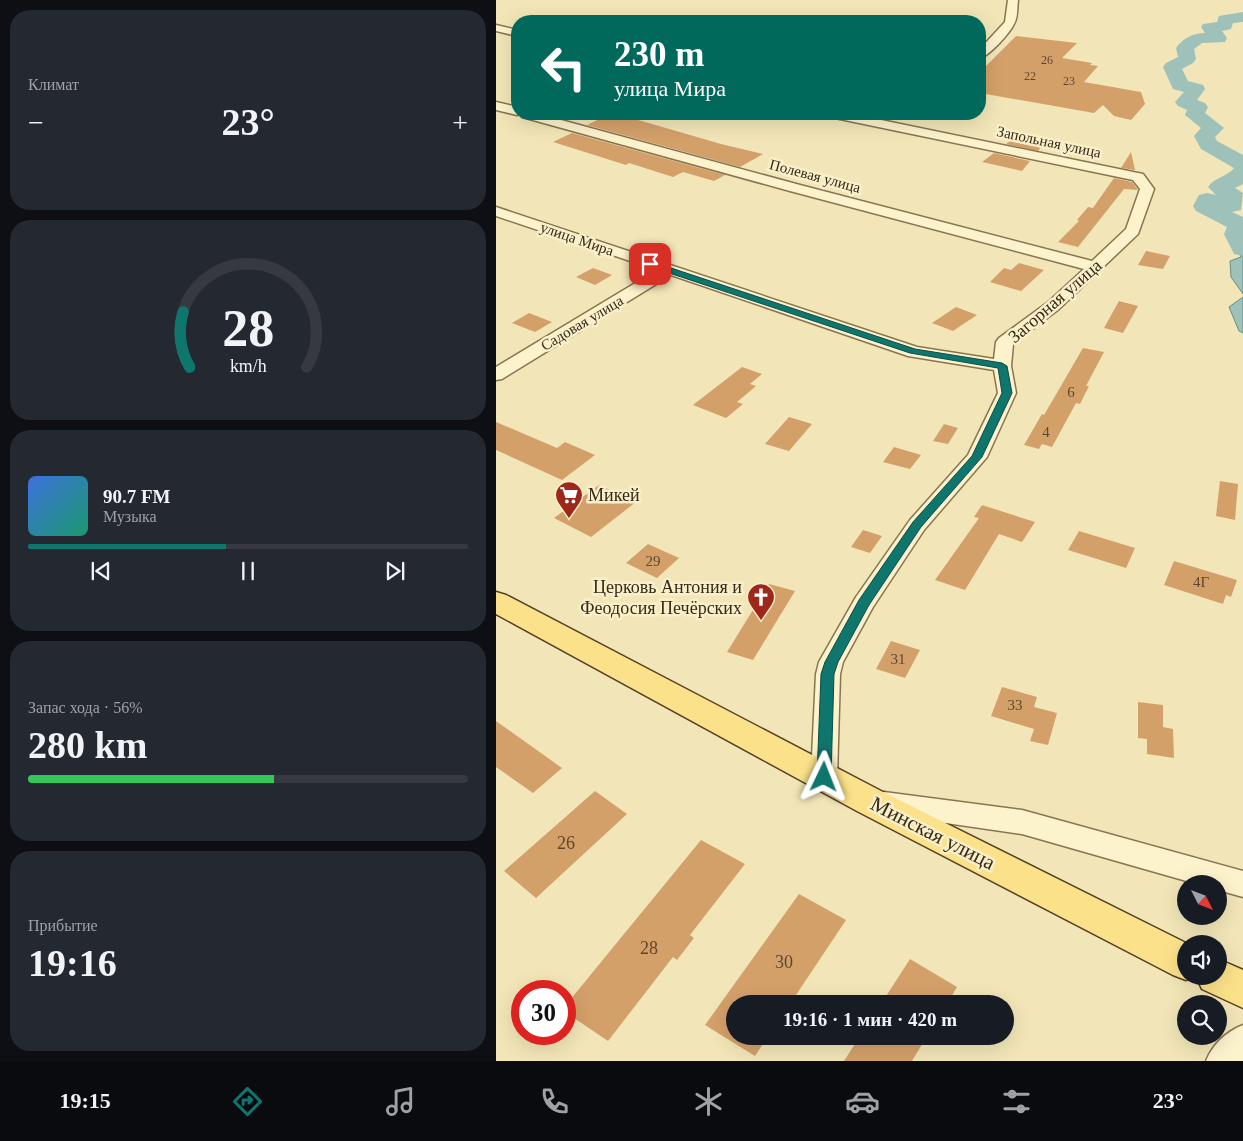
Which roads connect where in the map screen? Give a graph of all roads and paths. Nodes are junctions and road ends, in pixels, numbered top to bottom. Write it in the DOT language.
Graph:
graph roads {
  1 [pos="1013,0"];
  2 [pos="496,28"];
  3 [pos="511,32"];
  4 [pos="986,50"];
  5 [pos="496,106"];
  6 [pos="511,110"];
  7 [pos="548,120"];
  8 [pos="866,120"];
  9 [pos="898,120"];
  10 [pos="892,125"];
  11 [pos="1138,178"];
  12 [pos="496,212"];
  13 [pos="1096,267"];
  14 [pos="668,270"];
  15 [pos="1002,366"];
  16 [pos="496,375"];
  17 [pos="496,602"];
  18 [pos="824,777"];
  19 [pos="869,801"];
  20 [pos="1243,884"];
  21 [pos="1177,957"];
  22 [pos="1227,982"];
  23 [pos="1243,990"];
  24 [pos="1243,1041"];
  25 [pos="1222,1061"];
  1 -- 4 [label="street"];
  2 -- 3 [label="street"];
  5 -- 6 [label="street"];
  7 -- 13 [label="street, Полевая улица"];
  8 -- 10 [label="street, Запольная улица"];
  9 -- 10 [label="street"];
  10 -- 11 [label="street, Запольная улица"];
  11 -- 13 [label="street, Загорная улица"];
  12 -- 14 [label="street, улица Мира"];
  13 -- 15 [label="street, Загорная улица"];
  14 -- 15 [label="street, улица Мира"];
  14 -- 16 [label="street, Садовая улица"];
  15 -- 18 [label="street, Загорная улица"];
  17 -- 18 [label="main road, Минская улица"];
  18 -- 19 [label="main road, Минская улица"];
  19 -- 20 [label="street"];
  19 -- 21 [label="main road, Минская улица"];
  22 -- 23 [label="main road"];
  24 -- 25 [label="street"];
}
